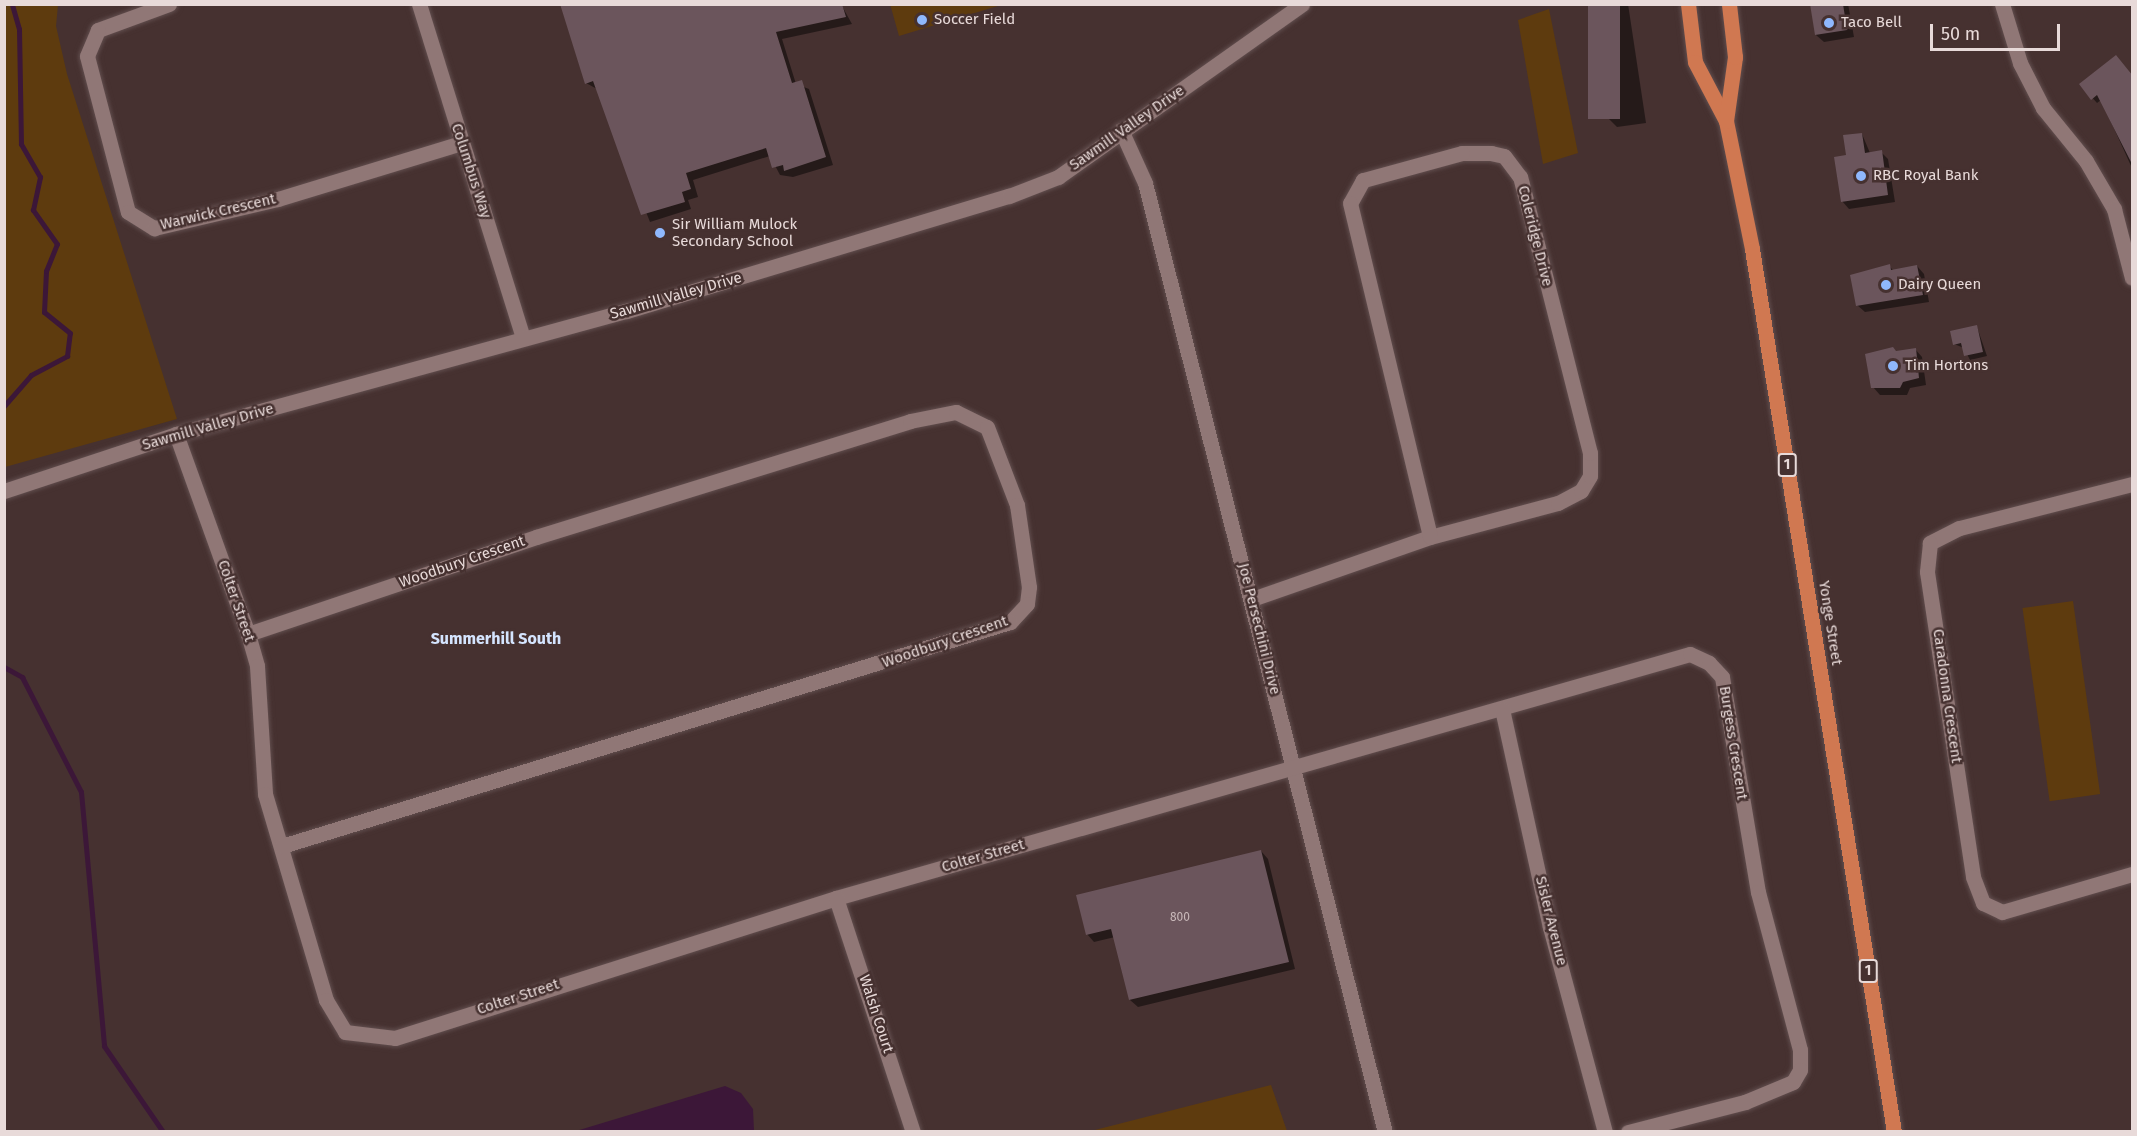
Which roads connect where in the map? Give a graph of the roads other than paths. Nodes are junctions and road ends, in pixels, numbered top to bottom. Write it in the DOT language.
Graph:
graph roads {
  1 [pos="169,4"];
  2 [pos="419,4"];
  3 [pos="1302,4"];
  4 [pos="1688,4"];
  5 [pos="1728,4"];
  6 [pos="2002,4"];
  7 [pos="1726,121"];
  8 [pos="1121,130"];
  9 [pos="461,143"];
  10 [pos="2133,278"];
  11 [pos="523,337"];
  12 [pos="176,434"];
  13 [pos="2133,484"];
  14 [pos="4,491"];
  15 [pos="1430,537"];
  16 [pos="1252,599"];
  17 [pos="248,633"];
  18 [pos="1502,709"];
  19 [pos="1294,770"];
  20 [pos="282,846"];
  21 [pos="2133,874"];
  22 [pos="836,898"];
  23 [pos="913,1131"];
  24 [pos="1385,1131"];
  25 [pos="1605,1131"];
  26 [pos="1628,1131"];
  27 [pos="1894,1131"];
  1 -- 9 [label="street, Warwick Crescent"];
  2 -- 9 [label="street, Columbus Way"];
  3 -- 8 [label="street, Sawmill Valley Drive"];
  4 -- 7 [label="main road, Yonge Street / 1"];
  5 -- 7 [label="main road, Yonge Street / 1"];
  6 -- 10 [label="street"];
  7 -- 27 [label="main road, Yonge Street / 1"];
  8 -- 11 [label="street, Sawmill Valley Drive"];
  8 -- 16 [label="street, Joe Persechini Drive"];
  9 -- 11 [label="street, Columbus Way"];
  11 -- 12 [label="street, Sawmill Valley Drive"];
  12 -- 14 [label="street, Sawmill Valley Drive"];
  12 -- 17 [label="street, Colter Street"];
  13 -- 21 [label="street, Caradonna Crescent"];
  15 -- 15 [label="street, Coleridge Drive"];
  15 -- 16 [label="street, Coleridge Drive"];
  16 -- 19 [label="street, Joe Persechini Drive"];
  17 -- 20 [label="street, Colter Street"];
  17 -- 20 [label="street, Woodbury Crescent"];
  18 -- 19 [label="street, Burgess Crescent"];
  18 -- 25 [label="street, Sisler Avenue"];
  18 -- 26 [label="street, Burgess Crescent"];
  19 -- 22 [label="street, Colter Street"];
  19 -- 24 [label="street, Joe Persechini Drive"];
  20 -- 22 [label="street, Colter Street"];
  22 -- 23 [label="street, Walsh Court"];
}
